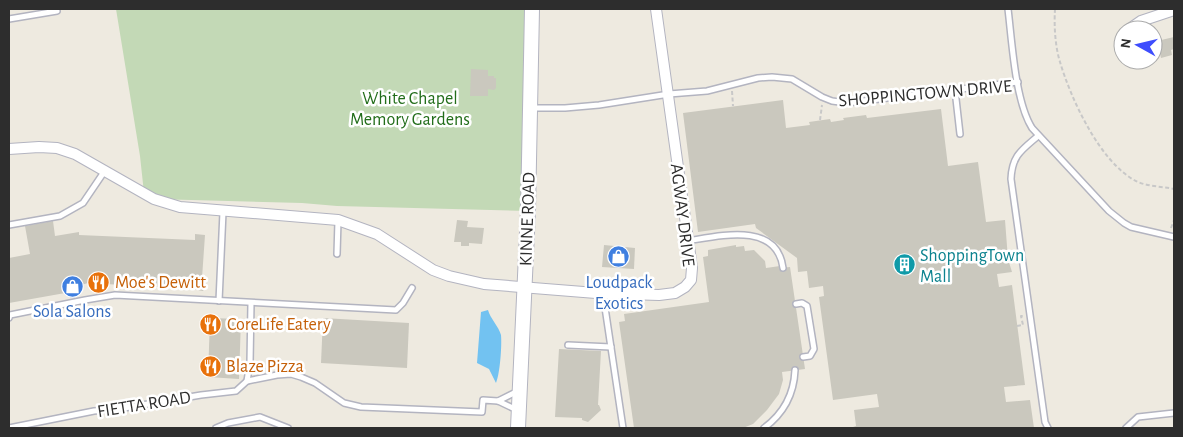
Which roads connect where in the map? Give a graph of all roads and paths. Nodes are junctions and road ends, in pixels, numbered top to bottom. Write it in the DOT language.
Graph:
graph roads {
  1 [pos="532,9"];
  2 [pos="656,9"];
  3 [pos="1008,9"];
  4 [pos="1055,9"];
  5 [pos="1174,10"];
  6 [pos="57,11"];
  7 [pos="9,19"];
  8 [pos="1144,20"];
  9 [pos="1018,82"];
  10 [pos="732,85"];
  11 [pos="955,90"];
  12 [pos="669,94"];
  13 [pos="822,98"];
  14 [pos="733,106"];
  15 [pos="530,108"];
  16 [pos="820,120"];
  17 [pos="960,134"];
  18 [pos="1038,136"];
  19 [pos="9,150"];
  20 [pos="104,172"];
  21 [pos="1174,189"];
  22 [pos="223,212"];
  23 [pos="338,220"];
  24 [pos="1174,220"];
  25 [pos="9,225"];
  26 [pos="1172,236"];
  27 [pos="688,241"];
  28 [pos="338,254"];
  29 [pos="783,268"];
  30 [pos="412,288"];
  31 [pos="524,288"];
  32 [pos="603,294"];
  33 [pos="219,301"];
  34 [pos="251,303"];
  35 [pos="796,304"];
  36 [pos="9,318"];
  37 [pos="568,345"];
  38 [pos="611,347"];
  39 [pos="803,357"];
  40 [pos="795,370"];
  41 [pos="247,381"];
  42 [pos="520,390"];
  43 [pos="498,401"];
  44 [pos="519,410"];
  45 [pos="1174,413"];
  46 [pos="20,427"];
  47 [pos="9,428"];
  48 [pos="216,428"];
  49 [pos="288,428"];
  50 [pos="518,428"];
  51 [pos="623,428"];
  52 [pos="764,428"];
  53 [pos="1048,428"];
  54 [pos="1126,428"];
  1 -- 15 [label="street, KINNE ROAD"];
  2 -- 12 [label="street, AGWAY DRIVE"];
  3 -- 9 [label="lane"];
  4 -- 21 [label="path"];
  5 -- 8 [label="street"];
  6 -- 7 [label="lane"];
  9 -- 11 [label="lane, SHOPPINGTOWN DRIVE"];
  9 -- 18 [label="lane, SHOPPINGTOWN DRIVE"];
  10 -- 12 [label="lane, SHOPPINGTOWN DRIVE"];
  10 -- 13 [label="lane, SHOPPINGTOWN DRIVE"];
  10 -- 14 [label="path"];
  11 -- 13 [label="lane, SHOPPINGTOWN DRIVE"];
  11 -- 17 [label="lane"];
  12 -- 15 [label="lane, SHOPPINGTOWN DRIVE"];
  12 -- 27 [label="street, AGWAY DRIVE"];
  13 -- 16 [label="path"];
  15 -- 31 [label="street, KINNE ROAD"];
  18 -- 26 [label="lane, SHOPPINGTOWN DRIVE"];
  18 -- 53 [label="lane"];
  19 -- 20 [label="street, AGWAY DRIVE"];
  20 -- 22 [label="street, AGWAY DRIVE"];
  20 -- 25 [label="lane"];
  22 -- 23 [label="street, AGWAY DRIVE"];
  22 -- 33 [label="lane"];
  23 -- 28 [label="lane"];
  23 -- 31 [label="street, AGWAY DRIVE"];
  24 -- 26 [label="path"];
  27 -- 29 [label="lane"];
  27 -- 32 [label="street, AGWAY DRIVE"];
  30 -- 34 [label="lane"];
  31 -- 32 [label="street, AGWAY DRIVE"];
  31 -- 42 [label="street, KINNE ROAD"];
  32 -- 38 [label="lane"];
  33 -- 34 [label="lane"];
  33 -- 36 [label="lane"];
  34 -- 41 [label="lane"];
  35 -- 39 [label="lane"];
  37 -- 38 [label="lane"];
  38 -- 51 [label="lane"];
  40 -- 52 [label="lane"];
  41 -- 43 [label="lane, FIETTA ROAD"];
  41 -- 46 [label="lane, FIETTA ROAD"];
  42 -- 43 [label="lane"];
  42 -- 44 [label="street, KINNE ROAD"];
  43 -- 44 [label="lane"];
  44 -- 50 [label="street, KINNE ROAD"];
  45 -- 54 [label="lane"];
  46 -- 47 [label="lane, FIETTA ROAD"];
  48 -- 49 [label="lane"];
}
